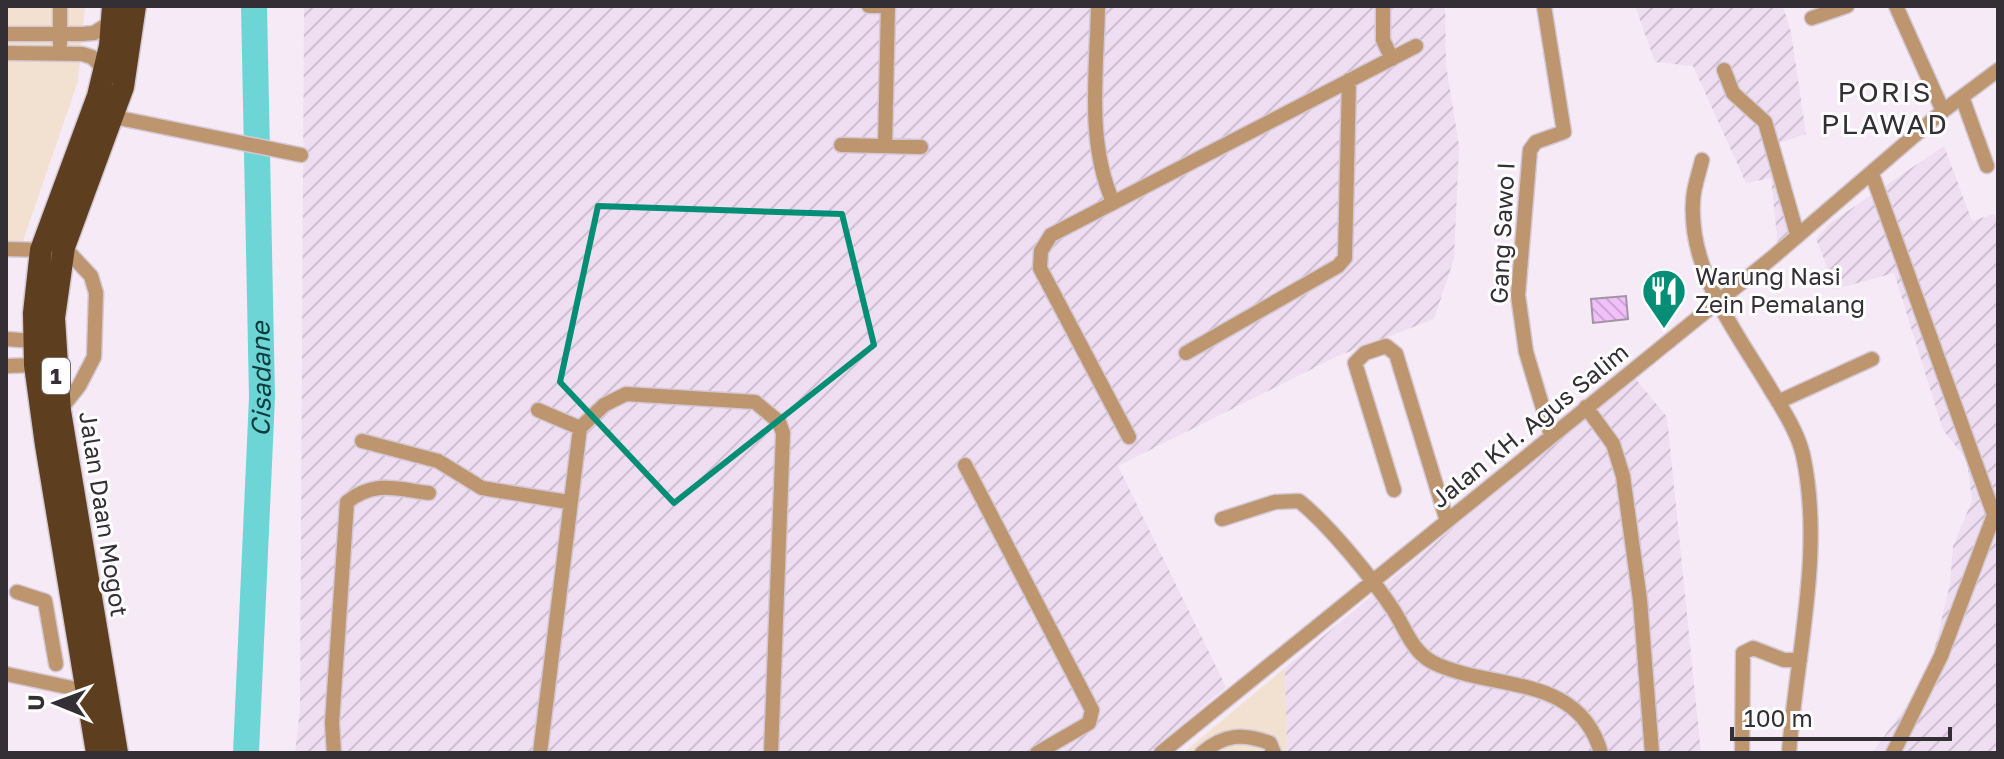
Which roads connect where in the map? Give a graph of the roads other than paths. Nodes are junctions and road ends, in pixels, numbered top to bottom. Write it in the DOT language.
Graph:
graph roads {
  1 [pos="60,6"];
  2 [pos="135,6"];
  3 [pos="869,6"];
  4 [pos="888,6"];
  5 [pos="1098,6"];
  6 [pos="1383,6"];
  7 [pos="1544,6"];
  8 [pos="1847,6"];
  9 [pos="1896,6"];
  10 [pos="113,14"];
  11 [pos="1812,18"];
  12 [pos="6,34"];
  13 [pos="60,35"];
  14 [pos="1416,46"];
  15 [pos="60,52"];
  16 [pos="6,53"];
  17 [pos="1392,59"];
  18 [pos="105,70"];
  19 [pos="1724,70"];
  20 [pos="1998,70"];
  21 [pos="1349,80"];
  22 [pos="1962,97"];
  23 [pos="1943,111"];
  24 [pos="114,117"];
  25 [pos="841,145"];
  26 [pos="885,146"];
  27 [pos="921,147"];
  28 [pos="301,155"];
  29 [pos="1702,160"];
  30 [pos="1987,166"];
  31 [pos="1872,174"];
  32 [pos="1113,202"];
  33 [pos="1797,234"];
  34 [pos="64,247"];
  35 [pos="6,249"];
  36 [pos="41,250"];
  37 [pos="1717,302"];
  38 [pos="6,339"];
  39 [pos="34,341"];
  40 [pos="1186,353"];
  41 [pos="1872,359"];
  42 [pos="35,365"];
  43 [pos="6,366"];
  44 [pos="1778,402"];
  45 [pos="1586,407"];
  46 [pos="538,410"];
  47 [pos="60,411"];
  48 [pos="580,428"];
  49 [pos="1551,435"];
  50 [pos="1129,437"];
  51 [pos="362,441"];
  52 [pos="965,465"];
  53 [pos="1394,490"];
  54 [pos="429,493"];
  55 [pos="568,502"];
  56 [pos="1222,519"];
  57 [pos="1447,521"];
  58 [pos="1995,525"];
  59 [pos="1371,583"];
  60 [pos="17,592"];
  61 [pos="45,601"];
  62 [pos="82,608"];
  63 [pos="1800,660"];
  64 [pos="56,664"];
  65 [pos="7,678"];
  66 [pos="86,691"];
  67 [pos="97,753"];
  68 [pos="117,753"];
  69 [pos="334,753"];
  70 [pos="540,753"];
  71 [pos="771,753"];
  72 [pos="1037,753"];
  73 [pos="1161,753"];
  74 [pos="1202,753"];
  75 [pos="1274,753"];
  76 [pos="1601,753"];
  77 [pos="1652,753"];
  78 [pos="1742,753"];
  79 [pos="1789,753"];
  80 [pos="1893,753"];
  1 -- 13 [label="street"];
  2 -- 24 [label="highway, Jalan Daan Mogot / 1"];
  3 -- 4 [label="street"];
  4 -- 26 [label="street"];
  5 -- 32 [label="street"];
  6 -- 17 [label="street"];
  7 -- 49 [label="street, Gang Sawo I"];
  8 -- 11 [label="street"];
  9 -- 23 [label="street"];
  10 -- 13 [label="street"];
  10 -- 18 [label="highway, Jalan Daan Mogot / 1"];
  12 -- 13 [label="street"];
  13 -- 15 [label="street"];
  14 -- 17 [label="street"];
  15 -- 16 [label="street"];
  15 -- 18 [label="street"];
  17 -- 21 [label="street"];
  18 -- 36 [label="highway, Jalan Daan Mogot / 1"];
  19 -- 33 [label="street"];
  20 -- 22 [label="street, Jalan KH. Agus Salim"];
  21 -- 32 [label="street"];
  21 -- 40 [label="street"];
  22 -- 23 [label="street, Jalan KH. Agus Salim"];
  22 -- 30 [label="street"];
  23 -- 31 [label="street, Jalan KH. Agus Salim"];
  24 -- 28 [label="street"];
  24 -- 34 [label="highway, Jalan Daan Mogot / 1"];
  25 -- 26 [label="street"];
  26 -- 27 [label="street"];
  29 -- 37 [label="street"];
  31 -- 33 [label="street, Jalan KH. Agus Salim"];
  31 -- 58 [label="street"];
  32 -- 50 [label="street"];
  33 -- 37 [label="street, Jalan KH. Agus Salim"];
  34 -- 47 [label="highway, Jalan Daan Mogot / 1"];
  34 -- 47 [label="street"];
  35 -- 36 [label="street"];
  36 -- 39 [label="highway, Jalan Daan Mogot / 1"];
  37 -- 44 [label="street"];
  37 -- 45 [label="street, Jalan KH. Agus Salim"];
  38 -- 39 [label="street"];
  39 -- 42 [label="highway, Jalan Daan Mogot / 1"];
  41 -- 44 [label="street"];
  42 -- 43 [label="street"];
  42 -- 62 [label="highway, Jalan Daan Mogot / 1"];
  44 -- 63 [label="street"];
  45 -- 49 [label="street, Jalan KH. Agus Salim"];
  45 -- 77 [label="street"];
  46 -- 48 [label="street"];
  47 -- 62 [label="highway, Jalan Daan Mogot / 1"];
  48 -- 55 [label="street"];
  48 -- 71 [label="street"];
  49 -- 57 [label="street, Jalan KH. Agus Salim"];
  51 -- 55 [label="street"];
  52 -- 72 [label="street"];
  53 -- 57 [label="street"];
  54 -- 69 [label="street"];
  55 -- 70 [label="street"];
  56 -- 59 [label="street"];
  57 -- 59 [label="street, Jalan KH. Agus Salim"];
  58 -- 80 [label="street"];
  59 -- 73 [label="street, Jalan KH. Agus Salim"];
  59 -- 76 [label="street"];
  60 -- 61 [label="street"];
  61 -- 62 [label="street"];
  61 -- 64 [label="street"];
  62 -- 66 [label="highway, Jalan Daan Mogot / 1"];
  62 -- 68 [label="highway, Jalan Daan Mogot / 1"];
  63 -- 78 [label="street"];
  63 -- 79 [label="street"];
  65 -- 66 [label="street"];
  66 -- 67 [label="highway, Jalan Daan Mogot / 1"];
  74 -- 75 [label="street"];
}
